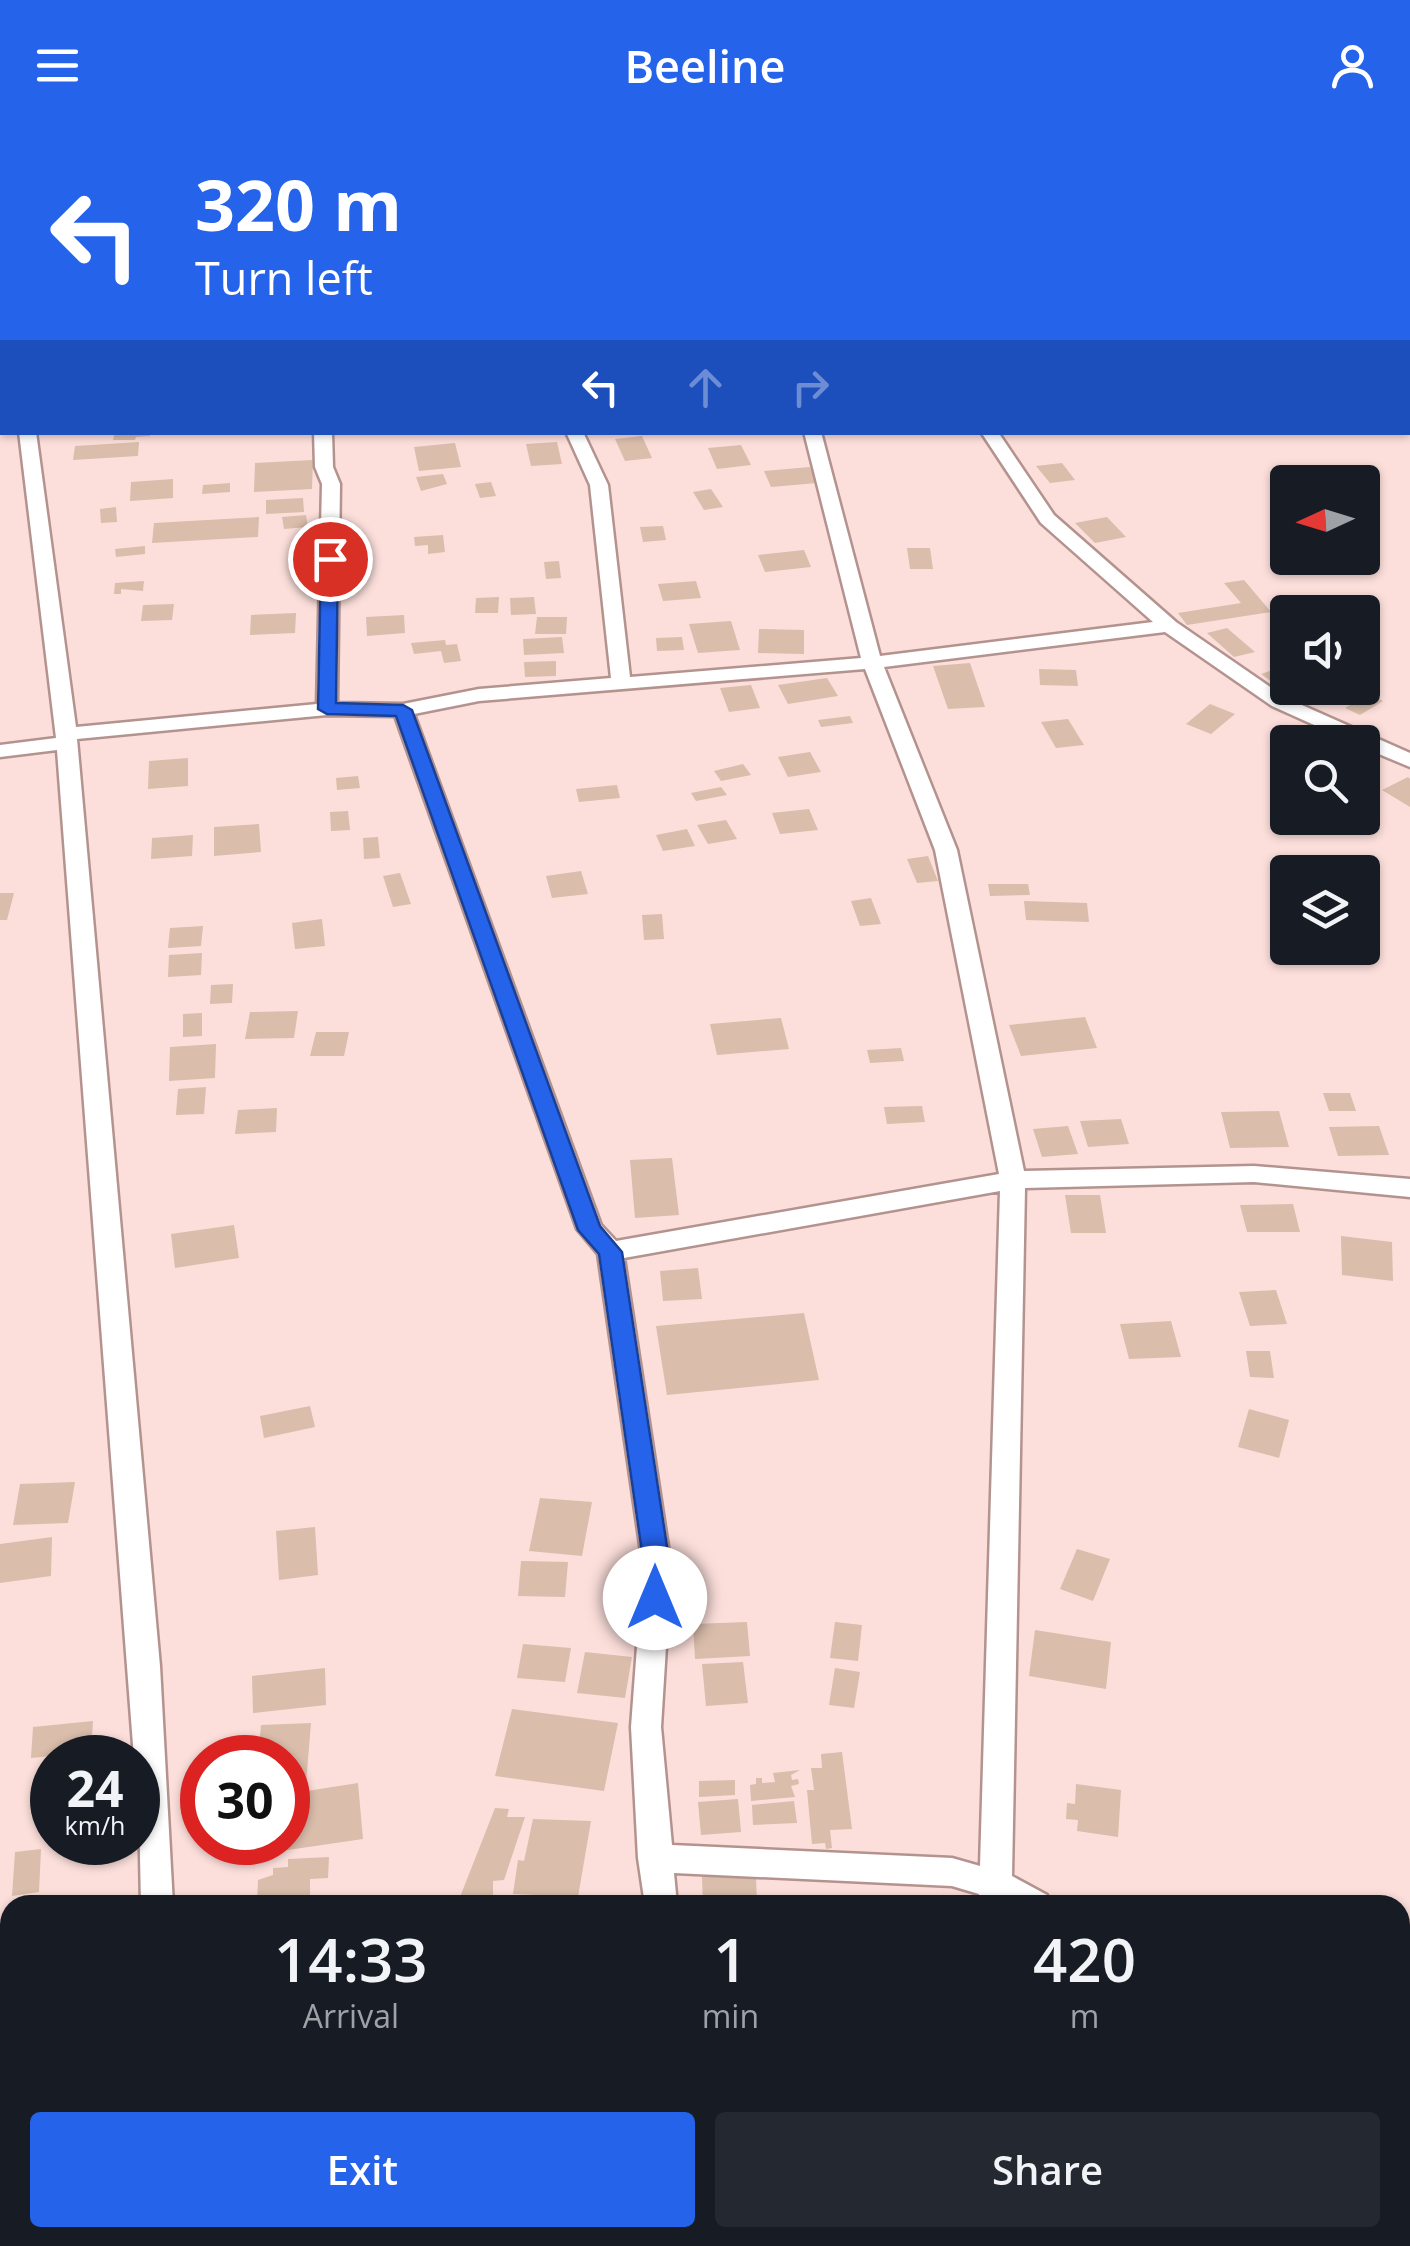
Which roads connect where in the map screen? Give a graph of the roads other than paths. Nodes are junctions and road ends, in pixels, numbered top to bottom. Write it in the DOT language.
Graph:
graph roads {
  1 [pos="27,435"];
  2 [pos="323,435"];
  3 [pos="575,435"];
  4 [pos="813,435"];
  5 [pos="991,435"];
  6 [pos="1169,626"];
  7 [pos="872,663"];
  8 [pos="621,682"];
  9 [pos="327,709"];
  10 [pos="403,710"];
  11 [pos="66,743"];
  12 [pos="0,751"];
  13 [pos="1410,760"];
  14 [pos="1013,1180"];
  15 [pos="1410,1188"];
  16 [pos="610,1252"];
  17 [pos="654,1858"];
  18 [pos="156,1895"];
  19 [pos="660,1895"];
  20 [pos="997,1895"];
  1 -- 11 [label="street"];
  2 -- 9 [label="street"];
  3 -- 8 [label="street"];
  4 -- 7 [label="street"];
  5 -- 6 [label="street"];
  6 -- 7 [label="street"];
  6 -- 13 [label="street"];
  7 -- 8 [label="street"];
  7 -- 14 [label="street"];
  8 -- 10 [label="street"];
  9 -- 10 [label="street"];
  9 -- 11 [label="street"];
  10 -- 16 [label="street"];
  11 -- 12 [label="street"];
  11 -- 18 [label="street"];
  14 -- 15 [label="street"];
  14 -- 16 [label="street"];
  14 -- 20 [label="street"];
  16 -- 17 [label="street"];
  17 -- 19 [label="street"];
  17 -- 20 [label="street"];
}
